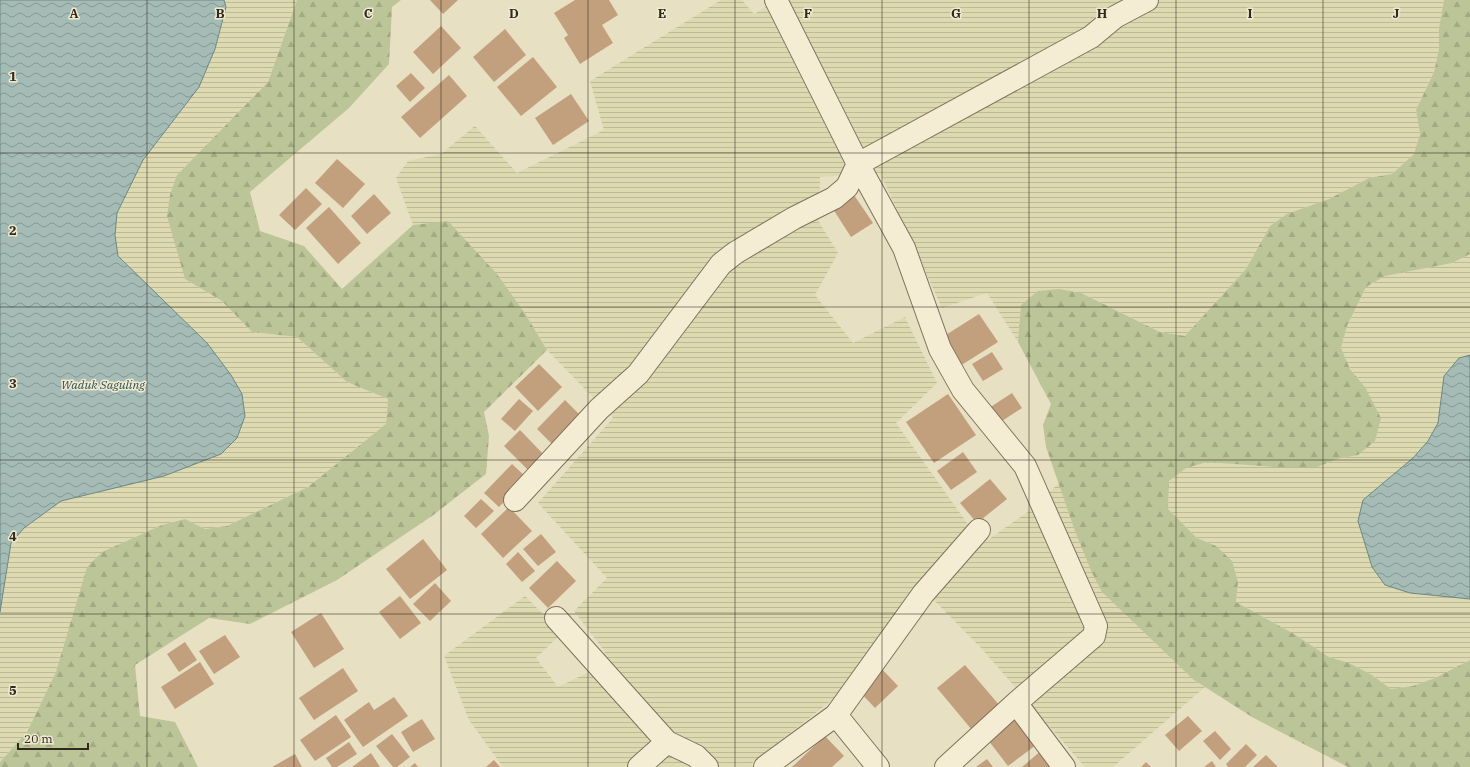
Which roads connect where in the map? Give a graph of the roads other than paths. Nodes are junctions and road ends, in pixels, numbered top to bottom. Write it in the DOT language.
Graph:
graph roads {
  1 [pos="776,0"];
  2 [pos="1147,0"];
  3 [pos="858,164"];
  4 [pos="515,500"];
  5 [pos="980,530"];
  6 [pos="556,618"];
  7 [pos="1016,703"];
  8 [pos="836,715"];
  9 [pos="667,742"];
  10 [pos="639,767"];
  11 [pos="706,767"];
  12 [pos="765,767"];
  13 [pos="878,767"];
  14 [pos="946,767"];
  15 [pos="1064,767"];
  1 -- 3 [label="street"];
  2 -- 3 [label="street"];
  3 -- 4 [label="street"];
  3 -- 7 [label="street"];
  5 -- 8 [label="street"];
  6 -- 9 [label="street"];
  7 -- 14 [label="street"];
  7 -- 15 [label="street"];
  8 -- 12 [label="street"];
  8 -- 13 [label="street"];
  9 -- 10 [label="street"];
  9 -- 11 [label="street"];
}
